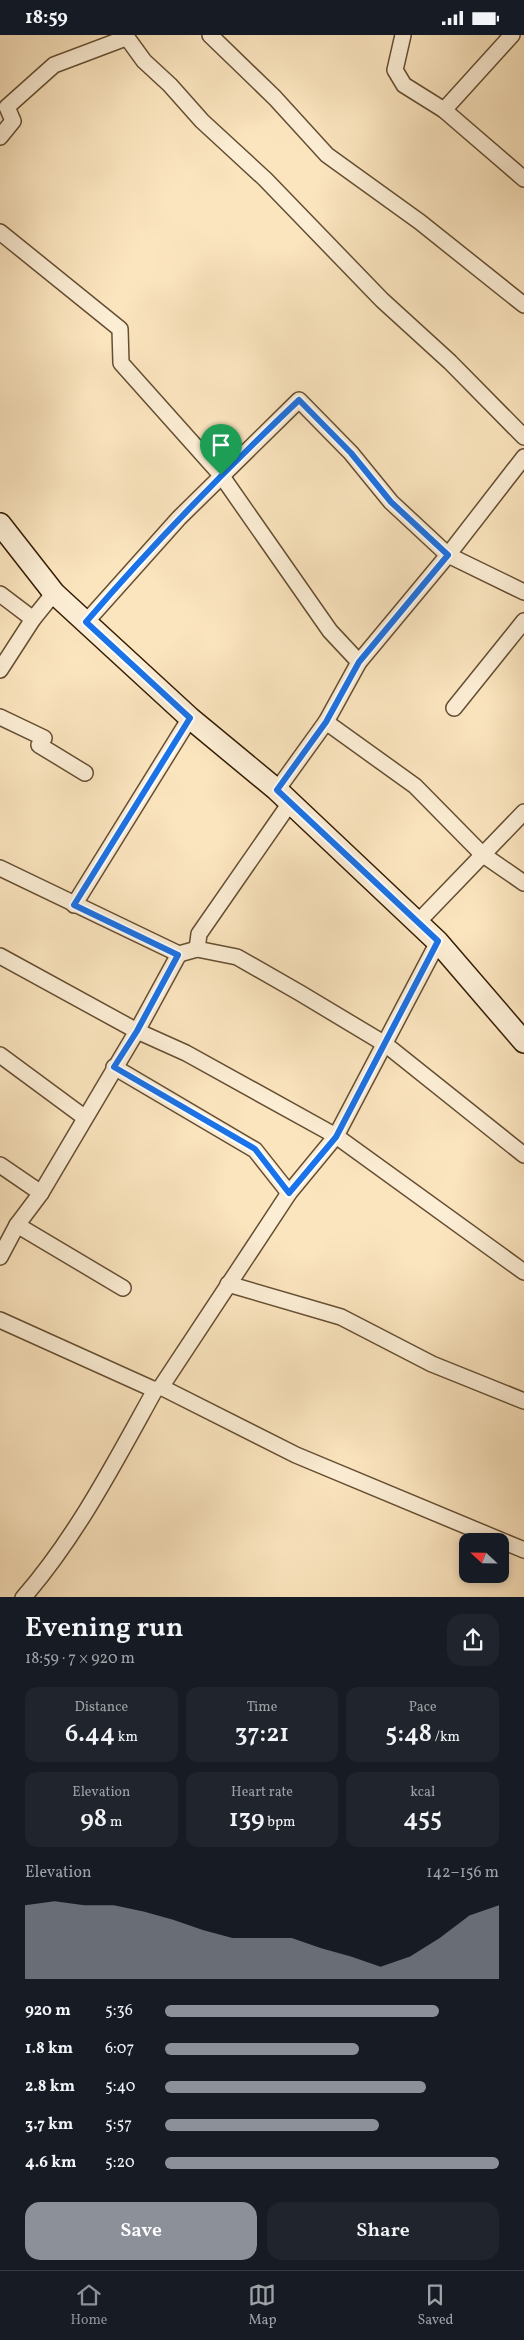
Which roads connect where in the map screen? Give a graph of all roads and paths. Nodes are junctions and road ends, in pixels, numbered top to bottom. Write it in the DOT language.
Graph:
graph roads {
  1 [pos="210,35"];
  2 [pos="403,35"];
  3 [pos="512,35"];
  4 [pos="444,110"];
  5 [pos="0,137"];
  6 [pos="524,179"];
  7 [pos="0,232"];
  8 [pos="524,305"];
  9 [pos="524,437"];
  10 [pos="524,457"];
  11 [pos="221,475"];
  12 [pos="0,524"];
  13 [pos="448,555"];
  14 [pos="524,592"];
  15 [pos="54,593"];
  16 [pos="0,594"];
  17 [pos="33,619"];
  18 [pos="524,621"];
  19 [pos="86,622"];
  20 [pos="359,662"];
  21 [pos="0,670"];
  22 [pos="454,708"];
  23 [pos="0,717"];
  24 [pos="190,718"];
  25 [pos="326,722"];
  26 [pos="85,773"];
  27 [pos="283,796"];
  28 [pos="524,812"];
  29 [pos="482,854"];
  30 [pos="0,868"];
  31 [pos="524,883"];
  32 [pos="74,905"];
  33 [pos="418,922"];
  34 [pos="438,941"];
  35 [pos="197,949"];
  36 [pos="178,955"];
  37 [pos="0,956"];
  38 [pos="137,1031"];
  39 [pos="524,1042"];
  40 [pos="385,1044"];
  41 [pos="0,1055"];
  42 [pos="114,1067"];
  43 [pos="84,1117"];
  44 [pos="336,1137"];
  45 [pos="524,1155"];
  46 [pos="0,1165"];
  47 [pos="41,1193"];
  48 [pos="289,1193"];
  49 [pos="18,1225"];
  50 [pos="1,1251"];
  51 [pos="524,1272"];
  52 [pos="228,1284"];
  53 [pos="123,1288"];
  54 [pos="0,1319"];
  55 [pos="158,1389"];
  56 [pos="524,1401"];
  57 [pos="524,1550"];
  58 [pos="22,1597"];
  1 -- 8 [label="street"];
  2 -- 4 [label="street"];
  3 -- 4 [label="street"];
  4 -- 6 [label="street"];
  5 -- 9 [label="street"];
  7 -- 11 [label="street"];
  10 -- 13 [label="street"];
  11 -- 13 [label="street"];
  11 -- 19 [label="street"];
  11 -- 20 [label="street"];
  12 -- 15 [label="street"];
  13 -- 14 [label="street"];
  13 -- 20 [label="street"];
  15 -- 17 [label="street"];
  15 -- 19 [label="street"];
  16 -- 17 [label="street"];
  17 -- 21 [label="street"];
  18 -- 22 [label="street"];
  19 -- 24 [label="street"];
  20 -- 25 [label="street"];
  23 -- 26 [label="street"];
  24 -- 27 [label="street"];
  24 -- 32 [label="street"];
  25 -- 27 [label="street"];
  25 -- 29 [label="street"];
  27 -- 33 [label="street"];
  27 -- 35 [label="street"];
  28 -- 29 [label="street"];
  29 -- 31 [label="street"];
  29 -- 33 [label="street"];
  30 -- 32 [label="street"];
  32 -- 36 [label="street"];
  33 -- 34 [label="street"];
  34 -- 39 [label="street"];
  34 -- 40 [label="street"];
  35 -- 36 [label="street"];
  35 -- 40 [label="street"];
  36 -- 38 [label="street"];
  37 -- 38 [label="street"];
  38 -- 42 [label="street"];
  38 -- 44 [label="street"];
  40 -- 44 [label="street"];
  40 -- 45 [label="street"];
  41 -- 43 [label="street"];
  42 -- 43 [label="street"];
  42 -- 48 [label="street"];
  43 -- 47 [label="street"];
  44 -- 48 [label="street"];
  44 -- 51 [label="street"];
  46 -- 47 [label="street"];
  47 -- 49 [label="street"];
  48 -- 52 [label="street"];
  49 -- 50 [label="street"];
  49 -- 53 [label="street"];
  52 -- 55 [label="street"];
  52 -- 56 [label="street"];
  54 -- 55 [label="street"];
  55 -- 57 [label="street"];
  55 -- 58 [label="street"];
}
